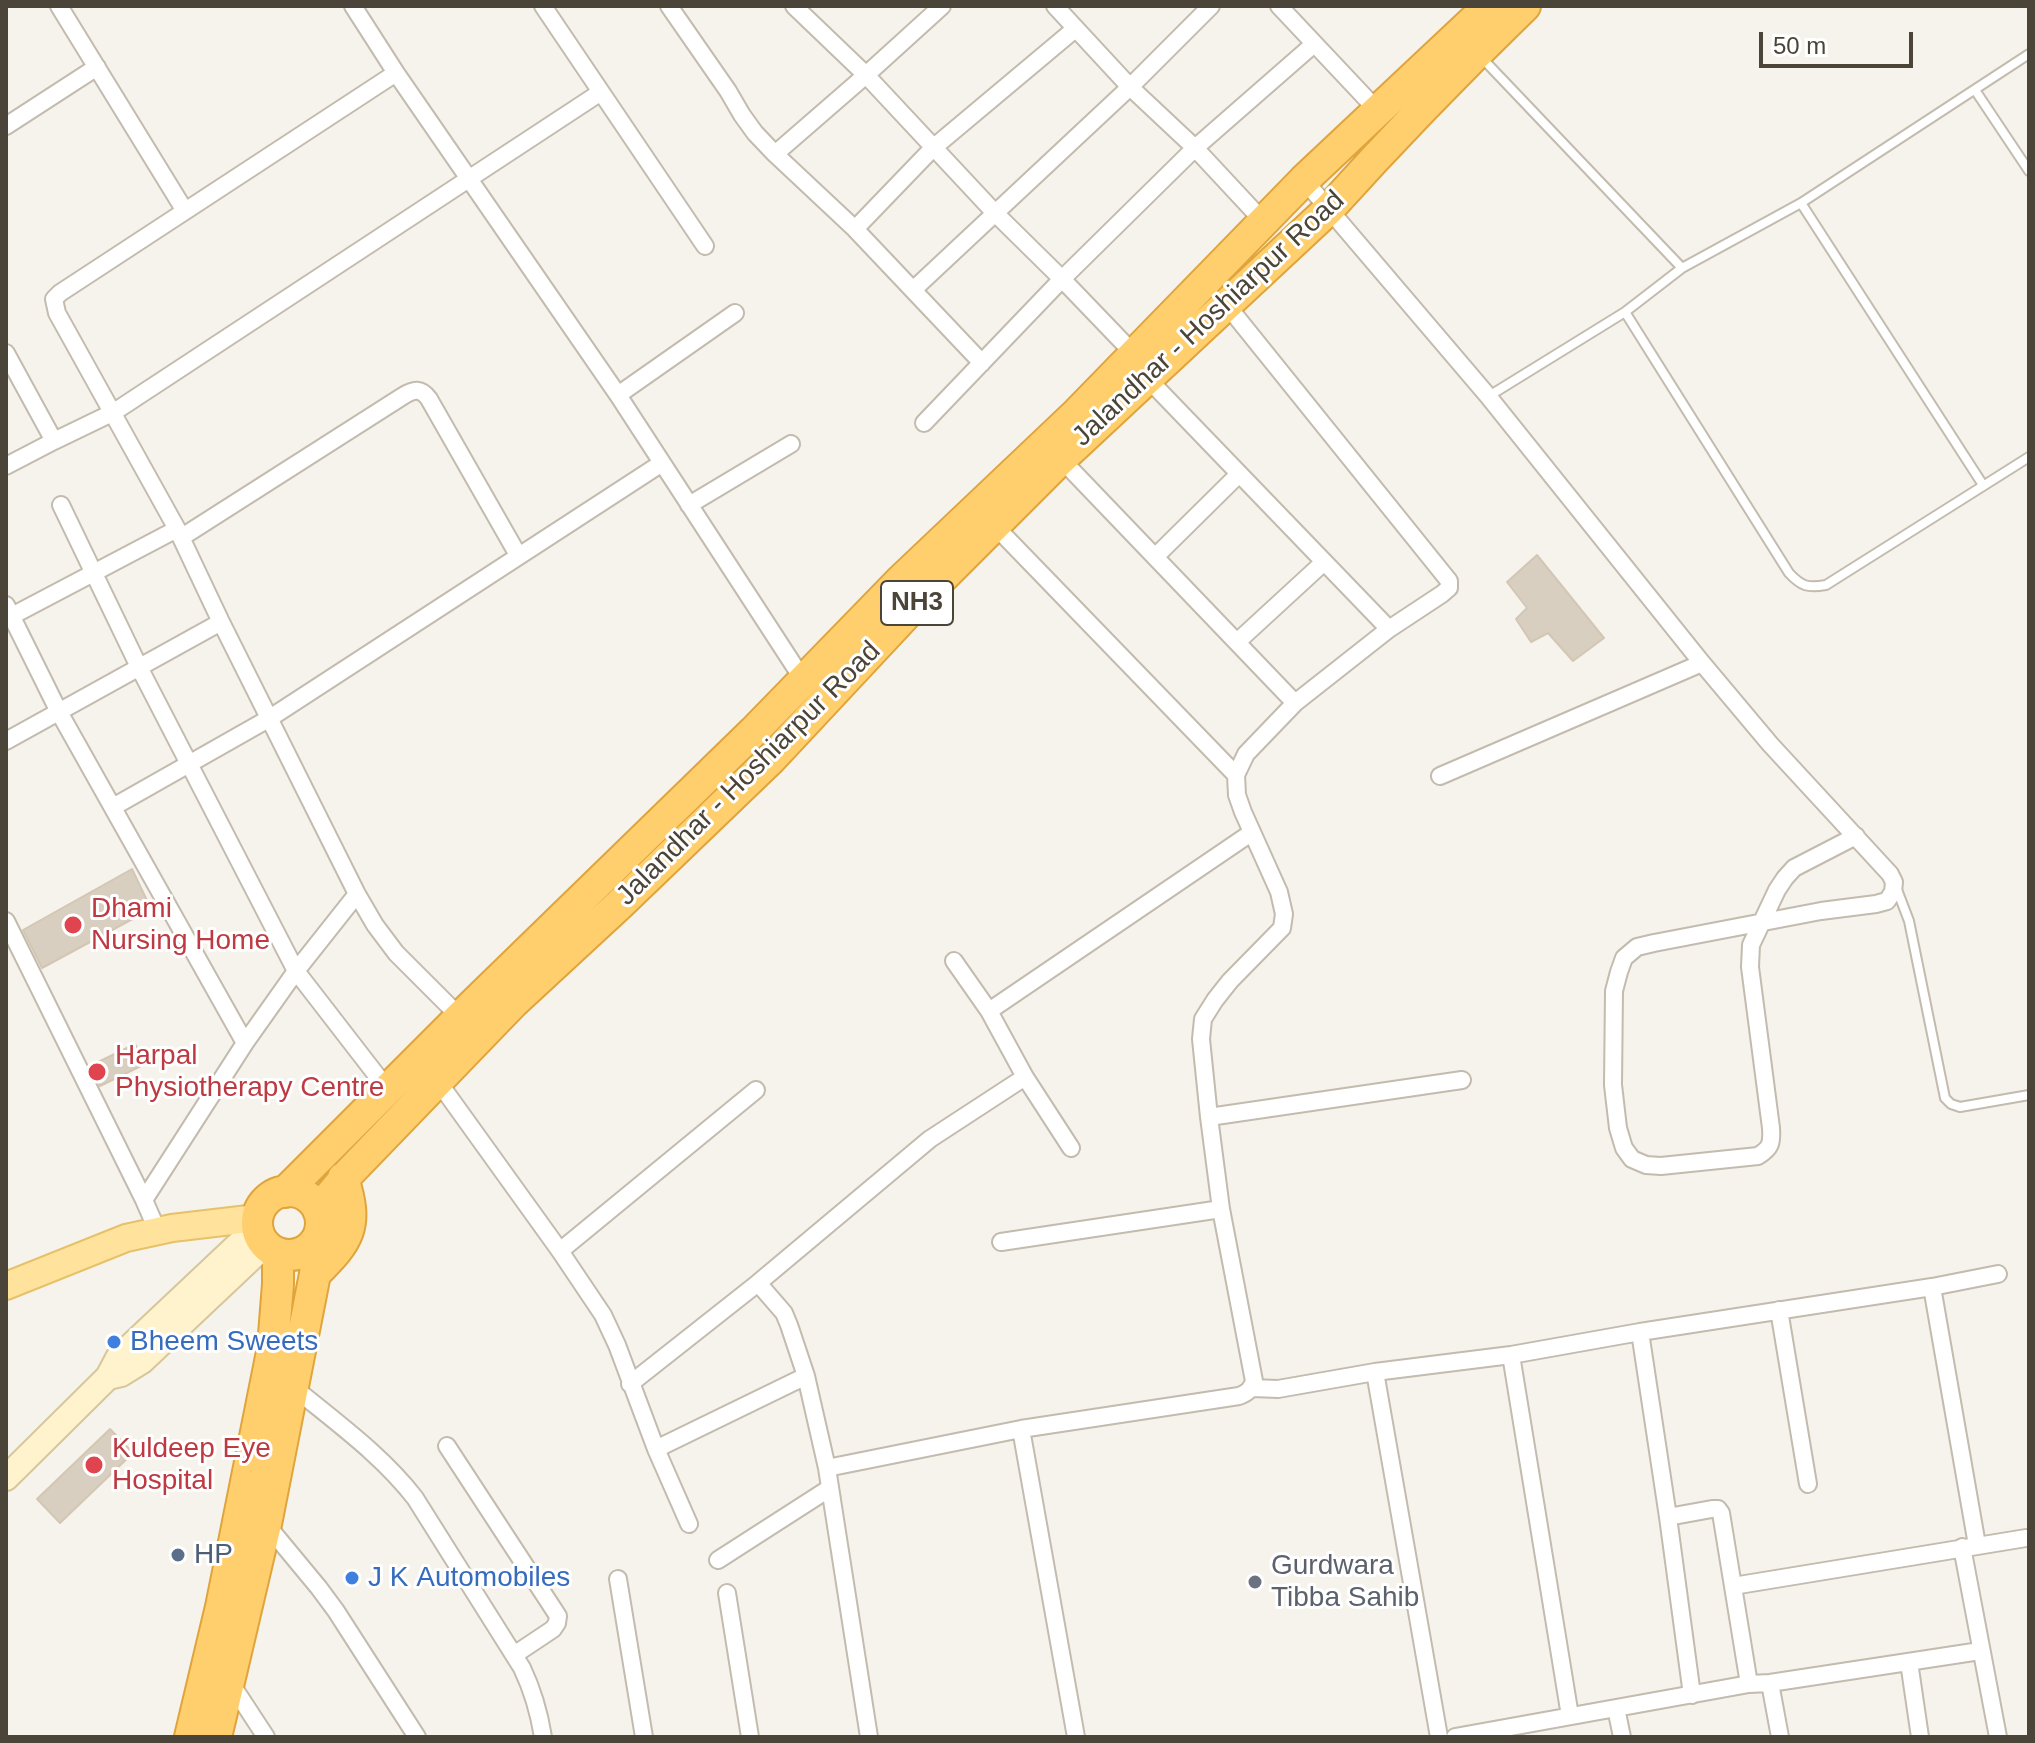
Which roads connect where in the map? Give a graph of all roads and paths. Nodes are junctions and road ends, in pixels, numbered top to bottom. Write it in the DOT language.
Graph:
graph roads {
  1 [pos="59,6"];
  2 [pos="353,6"];
  3 [pos="543,6"];
  4 [pos="669,6"];
  5 [pos="942,6"];
  6 [pos="1211,6"];
  7 [pos="1279,6"];
  8 [pos="1489,6"];
  9 [pos="1525,6"];
  10 [pos="797,7"];
  11 [pos="1062,8"];
  12 [pos="1075,29"];
  13 [pos="1314,44"];
  14 [pos="1477,53"];
  15 [pos="2029,54"];
  16 [pos="97,67"];
  17 [pos="396,73"];
  18 [pos="866,75"];
  19 [pos="1130,87"];
  20 [pos="1975,90"];
  21 [pos="601,92"];
  22 [pos="1377,110"];
  23 [pos="6,126"];
  24 [pos="933,148"];
  25 [pos="1195,148"];
  26 [pos="775,154"];
  27 [pos="2029,171"];
  28 [pos="469,178"];
  29 [pos="1304,180"];
  30 [pos="1801,203"];
  31 [pos="1329,209"];
  32 [pos="185,211"];
  33 [pos="995,213"];
  34 [pos="1263,221"];
  35 [pos="855,229"];
  36 [pos="705,246"];
  37 [pos="1682,268"];
  38 [pos="1062,279"];
  39 [pos="913,290"];
  40 [pos="1226,304"];
  41 [pos="1625,312"];
  42 [pos="735,313"];
  43 [pos="6,353"];
  44 [pos="982,363"];
  45 [pos="1141,367"];
  46 [pos="618,395"];
  47 [pos="1488,396"];
  48 [pos="114,412"];
  49 [pos="924,423"];
  50 [pos="54,441"];
  51 [pos="791,444"];
  52 [pos="2029,457"];
  53 [pos="1061,459"];
  54 [pos="662,463"];
  55 [pos="6,466"];
  56 [pos="1239,474"];
  57 [pos="1983,485"];
  58 [pos="61,505"];
  59 [pos="689,505"];
  60 [pos="987,518"];
  61 [pos="180,533"];
  62 [pos="518,555"];
  63 [pos="1155,557"];
  64 [pos="1324,562"];
  65 [pos="94,574"];
  66 [pos="8,613"];
  67 [pos="221,622"];
  68 [pos="1389,629"];
  69 [pos="1237,642"];
  70 [pos="1702,663"];
  71 [pos="140,669"];
  72 [pos="804,681"];
  73 [pos="1295,703"];
  74 [pos="59,712"];
  75 [pos="270,718"];
  76 [pos="6,741"];
  77 [pos="189,764"];
  78 [pos="1236,775"];
  79 [pos="1440,776"];
  80 [pos="113,807"];
  81 [pos="1251,833"];
  82 [pos="1856,836"];
  83 [pos="1894,882"];
  84 [pos="357,894"];
  85 [pos="6,921"];
  86 [pos="1763,921"];
  87 [pos="954,961"];
  88 [pos="296,971"];
  89 [pos="989,1011"];
  90 [pos="460,1017"];
  91 [pos="245,1043"];
  92 [pos="1025,1077"];
  93 [pos="437,1080"];
  94 [pos="1462,1080"];
  95 [pos="388,1090"];
  96 [pos="756,1090"];
  97 [pos="2029,1095"];
  98 [pos="1209,1117"];
  99 [pos="1071,1148"];
  100 [pos="343,1178"];
  101 [pos="1221,1209"];
  102 [pos="152,1218"];
  103 [pos="268,1223"];
  104 [pos="318,1224"];
  105 [pos="1001,1242"];
  106 [pos="560,1251"];
  107 [pos="315,1274"];
  108 [pos="1998,1274"];
  109 [pos="758,1283"];
  110 [pos="6,1286"];
  111 [pos="1932,1287"];
  112 [pos="1779,1310"];
  113 [pos="1640,1332"];
  114 [pos="1511,1355"];
  115 [pos="1375,1372"];
  116 [pos="806,1376"];
  117 [pos="630,1384"];
  118 [pos="292,1386"];
  119 [pos="1252,1388"];
  120 [pos="1021,1429"];
  121 [pos="447,1446"];
  122 [pos="656,1449"];
  123 [pos="827,1468"];
  124 [pos="6,1478"];
  125 [pos="1808,1484"];
  126 [pos="830,1488"];
  127 [pos="1668,1517"];
  128 [pos="266,1524"];
  129 [pos="689,1524"];
  130 [pos="2026,1538"];
  131 [pos="1969,1546"];
  132 [pos="718,1560"];
  133 [pos="618,1579"];
  134 [pos="1733,1586"];
  135 [pos="727,1593"];
  136 [pos="232,1610"];
  137 [pos="1980,1651"];
  138 [pos="514,1655"];
  139 [pos="1909,1662"];
  140 [pos="230,1681"];
  141 [pos="1770,1683"];
  142 [pos="1749,1684"];
  143 [pos="1692,1695"];
  144 [pos="1616,1708"];
  145 [pos="1570,1716"];
  146 [pos="190,1737"];
  147 [pos="216,1737"];
  148 [pos="266,1737"];
  149 [pos="417,1737"];
  150 [pos="543,1737"];
  151 [pos="644,1737"];
  152 [pos="750,1737"];
  153 [pos="869,1737"];
  154 [pos="1076,1737"];
  155 [pos="1439,1737"];
  156 [pos="1455,1737"];
  157 [pos="1622,1737"];
  158 [pos="1780,1737"];
  159 [pos="1920,1737"];
  160 [pos="1998,1737"];
  1 -- 16 [label="street"];
  2 -- 17 [label="street"];
  3 -- 21 [label="street"];
  4 -- 26 [label="street"];
  5 -- 18 [label="street"];
  6 -- 19 [label="street"];
  7 -- 13 [label="street"];
  8 -- 22 [label="highway, NH3"];
  9 -- 14 [label="highway, Jalandhar - Hoshiarpur Road / NH3"];
  10 -- 18 [label="street"];
  11 -- 12 [label="street"];
  12 -- 19 [label="street"];
  12 -- 24 [label="street"];
  13 -- 22 [label="street"];
  13 -- 25 [label="street"];
  14 -- 31 [label="highway, Jalandhar - Hoshiarpur Road / NH3"];
  14 -- 37 [label="lane"];
  15 -- 20 [label="lane"];
  16 -- 23 [label="street"];
  16 -- 32 [label="street"];
  17 -- 28 [label="street"];
  17 -- 32 [label="street"];
  18 -- 24 [label="street"];
  18 -- 26 [label="street"];
  19 -- 25 [label="street"];
  19 -- 33 [label="street"];
  20 -- 27 [label="lane"];
  20 -- 30 [label="lane"];
  21 -- 28 [label="street"];
  21 -- 36 [label="street"];
  22 -- 29 [label="highway, NH3"];
  24 -- 33 [label="street"];
  24 -- 35 [label="street"];
  25 -- 34 [label="street"];
  25 -- 38 [label="street"];
  26 -- 35 [label="street"];
  28 -- 46 [label="street"];
  28 -- 48 [label="street"];
  29 -- 31 [label="street"];
  29 -- 34 [label="highway, NH3"];
  30 -- 37 [label="lane"];
  30 -- 57 [label="lane"];
  31 -- 40 [label="highway, Jalandhar - Hoshiarpur Road / NH3"];
  31 -- 47 [label="street"];
  32 -- 48 [label="street"];
  33 -- 38 [label="street"];
  33 -- 39 [label="street"];
  34 -- 45 [label="highway, NH3"];
  35 -- 39 [label="street"];
  37 -- 41 [label="lane"];
  38 -- 44 [label="street"];
  38 -- 45 [label="street"];
  39 -- 44 [label="street"];
  40 -- 45 [label="highway, Jalandhar - Hoshiarpur Road / NH3"];
  40 -- 68 [label="street"];
  41 -- 47 [label="lane"];
  41 -- 57 [label="lane"];
  42 -- 46 [label="street"];
  43 -- 50 [label="street"];
  44 -- 49 [label="street"];
  45 -- 53 [label="highway, Jalandhar - Hoshiarpur Road / NH3"];
  45 -- 56 [label="street"];
  45 -- 60 [label="highway, NH3"];
  46 -- 54 [label="street"];
  47 -- 70 [label="street"];
  48 -- 50 [label="street"];
  48 -- 61 [label="street"];
  50 -- 55 [label="street"];
  51 -- 59 [label="street"];
  52 -- 57 [label="lane"];
  53 -- 60 [label="highway, Jalandhar - Hoshiarpur Road / NH3"];
  53 -- 63 [label="street"];
  54 -- 59 [label="street"];
  54 -- 62 [label="street"];
  56 -- 63 [label="street"];
  56 -- 64 [label="street"];
  58 -- 65 [label="street"];
  59 -- 72 [label="street"];
  60 -- 72 [label="highway, NH3"];
  60 -- 78 [label="street"];
  60 -- 93 [label="highway, Jalandhar - Hoshiarpur Road / NH3"];
  61 -- 62 [label="street"];
  61 -- 65 [label="street"];
  61 -- 67 [label="street"];
  62 -- 75 [label="street"];
  63 -- 69 [label="street"];
  64 -- 68 [label="street"];
  64 -- 69 [label="street"];
  65 -- 66 [label="street"];
  65 -- 71 [label="street"];
  66 -- 74 [label="street"];
  67 -- 71 [label="street"];
  67 -- 75 [label="street"];
  68 -- 73 [label="street"];
  69 -- 73 [label="street"];
  70 -- 79 [label="street"];
  70 -- 82 [label="street"];
  71 -- 74 [label="street"];
  71 -- 77 [label="street"];
  72 -- 90 [label="highway, NH3"];
  73 -- 78 [label="street"];
  74 -- 76 [label="street"];
  74 -- 80 [label="street"];
  75 -- 77 [label="street"];
  75 -- 84 [label="street"];
  77 -- 80 [label="street"];
  77 -- 88 [label="street"];
  78 -- 81 [label="street"];
  80 -- 91 [label="street"];
  81 -- 89 [label="street"];
  81 -- 98 [label="street"];
  82 -- 83 [label="street"];
  82 -- 86 [label="street"];
  83 -- 86 [label="street"];
  83 -- 97 [label="lane"];
  84 -- 88 [label="street"];
  84 -- 90 [label="street"];
  85 -- 102 [label="street"];
  86 -- 86 [label="street"];
  87 -- 89 [label="street"];
  88 -- 91 [label="street"];
  88 -- 95 [label="street"];
  89 -- 92 [label="street"];
  90 -- 95 [label="highway, NH3"];
  91 -- 102 [label="street"];
  92 -- 99 [label="street"];
  92 -- 109 [label="street"];
  93 -- 100 [label="highway, Jalandhar - Hoshiarpur Road / NH3"];
  93 -- 106 [label="street"];
  94 -- 98 [label="street"];
  95 -- 103 [label="highway, NH3"];
  96 -- 106 [label="street"];
  98 -- 101 [label="street"];
  100 -- 104 [label="highway, Jalandhar - Hoshiarpur Road / NH3"];
  100 -- 107 [label="highway"];
  101 -- 105 [label="street"];
  101 -- 119 [label="street"];
  102 -- 103 [label="main road"];
  102 -- 110 [label="main road"];
  103 -- 104 [label="highway"];
  103 -- 104 [label="highway"];
  103 -- 124 [label="main road"];
  103 -- 136 [label="highway"];
  104 -- 107 [label="highway"];
  106 -- 117 [label="street"];
  107 -- 118 [label="highway"];
  108 -- 111 [label="street"];
  109 -- 116 [label="street"];
  109 -- 117 [label="street"];
  111 -- 112 [label="street"];
  111 -- 131 [label="street"];
  112 -- 113 [label="street"];
  112 -- 125 [label="street"];
  113 -- 114 [label="street"];
  113 -- 127 [label="street"];
  114 -- 115 [label="street"];
  114 -- 145 [label="street"];
  115 -- 119 [label="street"];
  115 -- 155 [label="street"];
  116 -- 122 [label="street"];
  116 -- 123 [label="street"];
  117 -- 122 [label="street"];
  118 -- 128 [label="highway"];
  118 -- 138 [label="street"];
  119 -- 120 [label="street"];
  120 -- 123 [label="street"];
  120 -- 154 [label="street"];
  121 -- 138 [label="street"];
  122 -- 129 [label="street"];
  123 -- 126 [label="street"];
  126 -- 132 [label="street"];
  126 -- 153 [label="street"];
  127 -- 134 [label="street"];
  127 -- 143 [label="street"];
  128 -- 136 [label="highway"];
  128 -- 149 [label="street"];
  130 -- 131 [label="street"];
  131 -- 134 [label="street"];
  131 -- 137 [label="street"];
  133 -- 151 [label="street"];
  134 -- 142 [label="street"];
  135 -- 152 [label="street"];
  136 -- 140 [label="highway"];
  136 -- 146 [label="highway"];
  137 -- 139 [label="street"];
  137 -- 160 [label="street"];
  138 -- 150 [label="street"];
  139 -- 141 [label="street"];
  139 -- 159 [label="street"];
  140 -- 147 [label="highway"];
  140 -- 148 [label="street"];
  141 -- 142 [label="street"];
  141 -- 158 [label="street"];
  142 -- 143 [label="street"];
  143 -- 144 [label="street"];
  144 -- 145 [label="street"];
  144 -- 157 [label="street"];
  145 -- 156 [label="street"];
}
